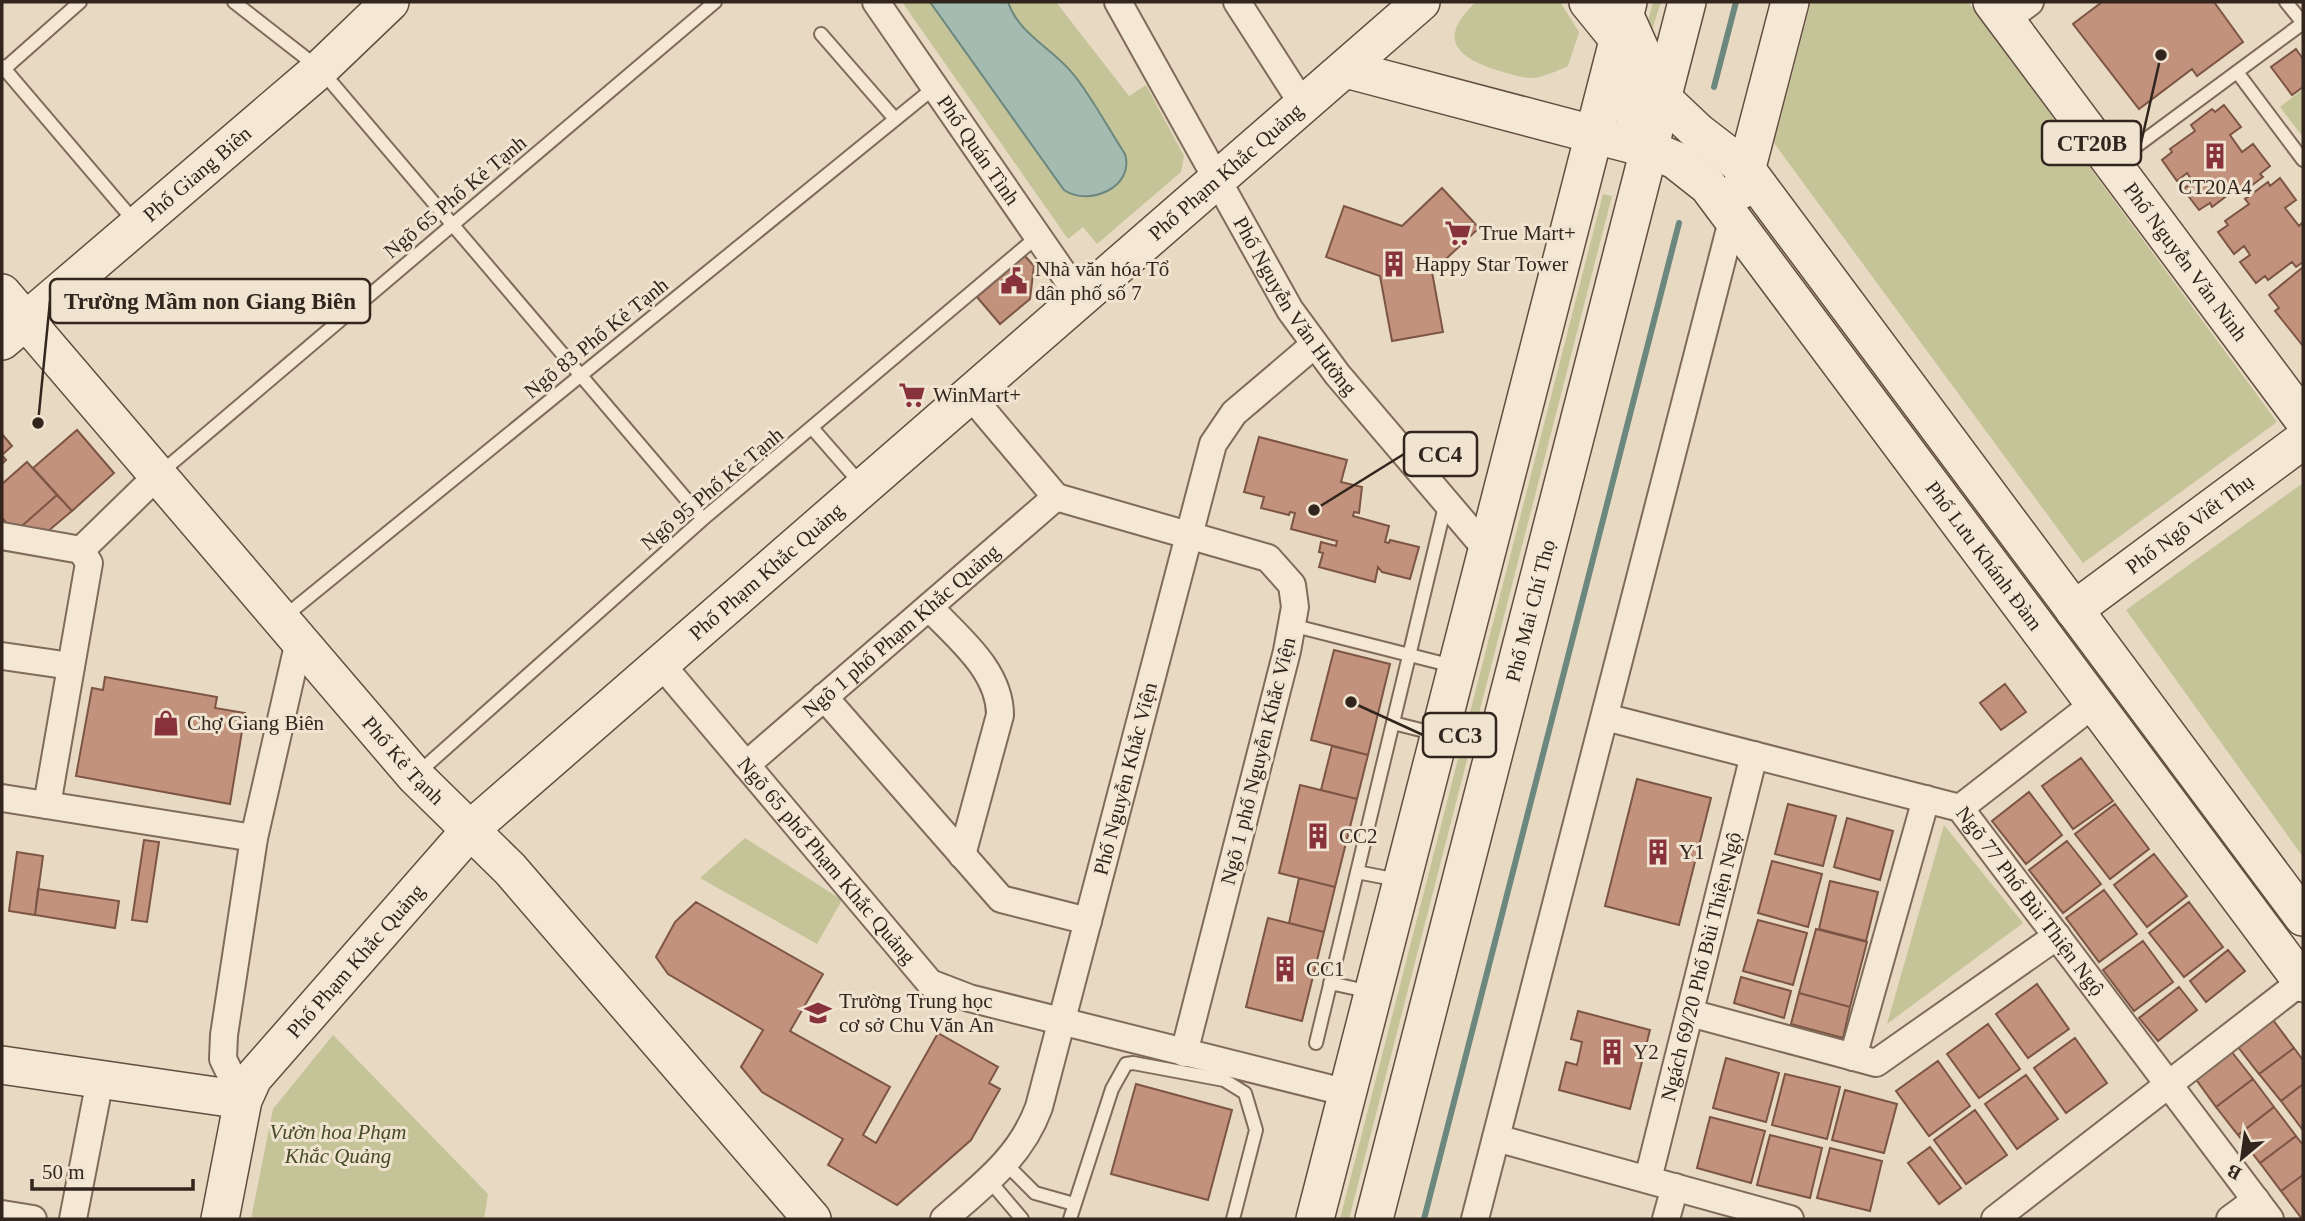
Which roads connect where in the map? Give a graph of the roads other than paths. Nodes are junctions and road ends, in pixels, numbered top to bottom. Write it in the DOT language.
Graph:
graph roads {
  1 [pos="80,2"];
  2 [pos="234,2"];
  3 [pos="390,2"];
  4 [pos="715,2"];
  5 [pos="876,2"];
  6 [pos="1118,2"];
  7 [pos="1237,2"];
  8 [pos="1422,2"];
  9 [pos="1588,2"];
  10 [pos="1687,2"];
  11 [pos="1790,2"];
  12 [pos="2286,2"];
  13 [pos="2010,8"];
  14 [pos="1622,14"];
  15 [pos="2303,23"];
  16 [pos="821,34"];
  17 [pos="3,69"];
  18 [pos="320,69"];
  19 [pos="1346,69"];
  20 [pos="2236,72"];
  21 [pos="935,87"];
  22 [pos="1646,103"];
  23 [pos="1304,106"];
  24 [pos="895,119"];
  25 [pos="1594,134"];
  26 [pos="1649,149"];
  27 [pos="2303,160"];
  28 [pos="2114,163"];
  29 [pos="1746,169"];
  30 [pos="1217,181"];
  31 [pos="1733,217"];
  32 [pos="452,224"];
  33 [pos="137,225"];
  34 [pos="1038,236"];
  35 [pos="2,293"];
  36 [pos="1081,299"];
  37 [pos="13,331"];
  38 [pos="1314,345"];
  39 [pos="581,375"];
  40 [pos="970,395"];
  41 [pos="2303,419"];
  42 [pos="813,429"];
  43 [pos="2303,440"];
  44 [pos="156,476"];
  45 [pos="864,487"];
  46 [pos="1056,497"];
  47 [pos="1446,502"];
  48 [pos="703,519"];
  49 [pos="2,536"];
  50 [pos="1187,537"];
  51 [pos="81,550"];
  52 [pos="1487,550"];
  53 [pos="929,607"];
  54 [pos="2074,610"];
  55 [pos="1291,625"];
  56 [pos="290,631"];
  57 [pos="1409,655"];
  58 [pos="2,656"];
  59 [pos="661,664"];
  60 [pos="71,666"];
  61 [pos="1457,667"];
  62 [pos="824,697"];
  63 [pos="2095,703"];
  64 [pos="1605,717"];
  65 [pos="1393,723"];
  66 [pos="1440,734"];
  67 [pos="1754,755"];
  68 [pos="746,765"];
  69 [pos="415,776"];
  70 [pos="2,798"];
  71 [pos="1926,799"];
  72 [pos="47,805"];
  73 [pos="1960,808"];
  74 [pos="470,831"];
  75 [pos="254,838"];
  76 [pos="962,855"];
  77 [pos="1357,872"];
  78 [pos="1402,881"];
  79 [pos="2303,917"];
  80 [pos="1088,921"];
  81 [pos="2057,936"];
  82 [pos="2303,982"];
  83 [pos="1330,983"];
  84 [pos="1373,993"];
  85 [pos="1690,1013"];
  86 [pos="1062,1021"];
  87 [pos="1316,1043"];
  88 [pos="1184,1053"];
  89 [pos="1853,1057"];
  90 [pos="2,1065"];
  91 [pos="100,1080"];
  92 [pos="2168,1086"];
  93 [pos="1348,1093"];
  94 [pos="243,1100"];
  95 [pos="1496,1138"];
  96 [pos="998,1172"];
  97 [pos="1648,1179"];
  98 [pos="1675,1187"];
  99 [pos="1074,1204"];
  100 [pos="2263,1210"];
  101 [pos="2,1214"];
  102 [pos="33,1219"];
  103 [pos="73,1219"];
  104 [pos="220,1219"];
  105 [pos="812,1219"];
  106 [pos="944,1219"];
  107 [pos="1022,1219"];
  108 [pos="1070,1219"];
  109 [pos="1233,1219"];
  110 [pos="1315,1219"];
  111 [pos="1374,1219"];
  112 [pos="1475,1219"];
  113 [pos="1667,1219"];
  114 [pos="1790,1219"];
  115 [pos="1995,1219"];
  116 [pos="2230,1219"];
  1 -- 17 [label="lane"];
  2 -- 18 [label="lane"];
  3 -- 18 [label="street, Phố Giang Biên"];
  4 -- 32 [label="lane, Ngõ 65 Phố Kẻ Tạnh"];
  5 -- 21 [label="street, Phố Quán Tình"];
  6 -- 30 [label="street, Phố Nguyễn Văn Hưởng"];
  7 -- 23 [label="street"];
  8 -- 19 [label="street, Phố Phạm Khắc Quảng"];
  9 -- 14 [label="street"];
  10 -- 22 [label="street, Phố Mai Chí Thọ"];
  11 -- 29 [label="street"];
  12 -- 15 [label="lane"];
  13 -- 28 [label="street, Phố Nguyễn Văn Ninh"];
  14 -- 22 [label="street"];
  14 -- 25 [label="street"];
  15 -- 20 [label="lane"];
  16 -- 24 [label="lane"];
  17 -- 33 [label="lane"];
  18 -- 32 [label="lane"];
  18 -- 33 [label="street, Phố Giang Biên"];
  19 -- 23 [label="street, Phố Phạm Khắc Quảng"];
  19 -- 25 [label="street, Phố Lưu Khánh Đàm"];
  20 -- 27 [label="lane"];
  20 -- 28 [label="lane"];
  21 -- 24 [label="lane, Ngõ 83 Phố Kẻ Tạnh"];
  21 -- 34 [label="street, Phố Quán Tình"];
  22 -- 25 [label="street"];
  22 -- 26 [label="street, Phố Mai Chí Thọ"];
  22 -- 29 [label="street, Phố Lưu Khánh Đàm"];
  23 -- 30 [label="street, Phố Phạm Khắc Quảng"];
  24 -- 39 [label="lane, Ngõ 83 Phố Kẻ Tạnh"];
  25 -- 26 [label="street, Phố Lưu Khánh Đàm"];
  25 -- 52 [label="street"];
  26 -- 31 [label="street, Phố Lưu Khánh Đàm"];
  26 -- 111 [label="street, Phố Mai Chí Thọ"];
  28 -- 41 [label="street, Phố Nguyễn Văn Ninh"];
  29 -- 31 [label="street"];
  29 -- 54 [label="street, Phố Lưu Khánh Đàm"];
  30 -- 36 [label="street, Phố Phạm Khắc Quảng"];
  30 -- 38 [label="street, Phố Nguyễn Văn Hưởng"];
  31 -- 63 [label="street, Phố Lưu Khánh Đàm"];
  31 -- 64 [label="street"];
  32 -- 39 [label="lane"];
  32 -- 44 [label="lane, Ngõ 65 Phố Kẻ Tạnh"];
  33 -- 37 [label="street, Phố Giang Biên"];
  34 -- 36 [label="street, Phố Quán Tình"];
  34 -- 42 [label="lane, Ngõ 95 Phố Kẻ Tạnh"];
  35 -- 37 [label="street, Phố Kẻ Tạnh"];
  36 -- 40 [label="street, Phố Phạm Khắc Quảng"];
  37 -- 44 [label="street, Phố Kẻ Tạnh"];
  38 -- 47 [label="street, Phố Nguyễn Văn Hưởng"];
  38 -- 50 [label="street, Phố Nguyễn Khắc Viện"];
  39 -- 48 [label="lane"];
  39 -- 56 [label="lane, Ngõ 83 Phố Kẻ Tạnh"];
  40 -- 45 [label="street, Phố Phạm Khắc Quảng"];
  40 -- 46 [label="street"];
  42 -- 45 [label="lane"];
  42 -- 48 [label="lane, Ngõ 95 Phố Kẻ Tạnh"];
  43 -- 54 [label="street, Phố Ngô Viết Thụ"];
  44 -- 51 [label="street"];
  44 -- 56 [label="street, Phố Kẻ Tạnh"];
  45 -- 59 [label="street, Phố Phạm Khắc Quảng"];
  46 -- 50 [label="street"];
  46 -- 53 [label="street, Ngõ 1 phố Phạm Khắc Quảng"];
  47 -- 52 [label="street, Phố Nguyễn Văn Hưởng"];
  47 -- 57 [label="lane"];
  48 -- 69 [label="lane, Ngõ 95 Phố Kẻ Tạnh"];
  49 -- 51 [label="street"];
  50 -- 55 [label="street, Ngõ 1 phố Nguyễn Khắc Viện"];
  50 -- 80 [label="street, Phố Nguyễn Khắc Viện"];
  51 -- 60 [label="street"];
  52 -- 61 [label="street"];
  53 -- 62 [label="street, Ngõ 1 phố Phạm Khắc Quảng"];
  53 -- 76 [label="street"];
  54 -- 79 [label="street, Phố Lưu Khánh Đàm"];
  55 -- 57 [label="lane"];
  55 -- 88 [label="street, Ngõ 1 phố Nguyễn Khắc Viện"];
  56 -- 69 [label="street, Phố Kẻ Tạnh"];
  56 -- 75 [label="street"];
  57 -- 61 [label="lane"];
  57 -- 65 [label="lane"];
  58 -- 60 [label="street"];
  59 -- 68 [label="street, Ngõ 65 phố Phạm Khắc Quảng"];
  59 -- 74 [label="street, Phố Phạm Khắc Quảng"];
  60 -- 72 [label="street"];
  61 -- 66 [label="street"];
  62 -- 68 [label="street, Ngõ 1 phố Phạm Khắc Quảng"];
  62 -- 76 [label="street"];
  63 -- 73 [label="street"];
  63 -- 82 [label="street, Phố Lưu Khánh Đàm"];
  64 -- 67 [label="street, Ngõ 77 Phố Bùi Thiện Ngộ"];
  64 -- 95 [label="street"];
  65 -- 66 [label="lane"];
  65 -- 77 [label="lane"];
  66 -- 78 [label="street"];
  67 -- 71 [label="street, Ngõ 77 Phố Bùi Thiện Ngộ"];
  67 -- 85 [label="street, Ngách 69/20 Phố Bùi Thiện Ngộ"];
  68 -- 86 [label="street, Ngõ 65 phố Phạm Khắc Quảng"];
  69 -- 74 [label="street, Phố Kẻ Tạnh"];
  70 -- 72 [label="street"];
  71 -- 73 [label="street, Ngõ 77 Phố Bùi Thiện Ngộ"];
  71 -- 89 [label="street"];
  72 -- 75 [label="street"];
  73 -- 81 [label="street, Ngõ 77 Phố Bùi Thiện Ngộ"];
  74 -- 94 [label="street, Phố Phạm Khắc Quảng"];
  74 -- 105 [label="street, Phố Kẻ Tạnh"];
  75 -- 94 [label="street"];
  76 -- 80 [label="street"];
  77 -- 78 [label="lane"];
  77 -- 83 [label="lane"];
  78 -- 84 [label="street"];
  80 -- 86 [label="street, Phố Nguyễn Khắc Viện"];
  81 -- 89 [label="street"];
  81 -- 92 [label="street, Ngõ 77 Phố Bùi Thiện Ngộ"];
  82 -- 92 [label="street"];
  83 -- 84 [label="lane"];
  83 -- 87 [label="lane"];
  84 -- 93 [label="street"];
  85 -- 89 [label="street"];
  85 -- 97 [label="street, Ngách 69/20 Phố Bùi Thiện Ngộ"];
  86 -- 88 [label="street, Ngõ 65 phố Phạm Khắc Quảng"];
  86 -- 96 [label="street, Phố Nguyễn Khắc Viện"];
  88 -- 93 [label="street, Ngõ 65 phố Phạm Khắc Quảng"];
  90 -- 91 [label="street"];
  91 -- 94 [label="street"];
  91 -- 103 [label="street"];
  92 -- 100 [label="street, Ngõ 77 Phố Bùi Thiện Ngộ"];
  92 -- 115 [label="street"];
  93 -- 110 [label="street"];
  94 -- 104 [label="street, Phố Phạm Khắc Quảng"];
  95 -- 97 [label="street"];
  95 -- 112 [label="street"];
  96 -- 99 [label="lane"];
  96 -- 106 [label="street, Phố Nguyễn Khắc Viện"];
  96 -- 107 [label="lane"];
  97 -- 98 [label="street"];
  98 -- 113 [label="street"];
  98 -- 114 [label="street"];
  99 -- 108 [label="lane"];
  99 -- 109 [label="lane"];
  100 -- 116 [label="street"];
  101 -- 102 [label="street"];
}
